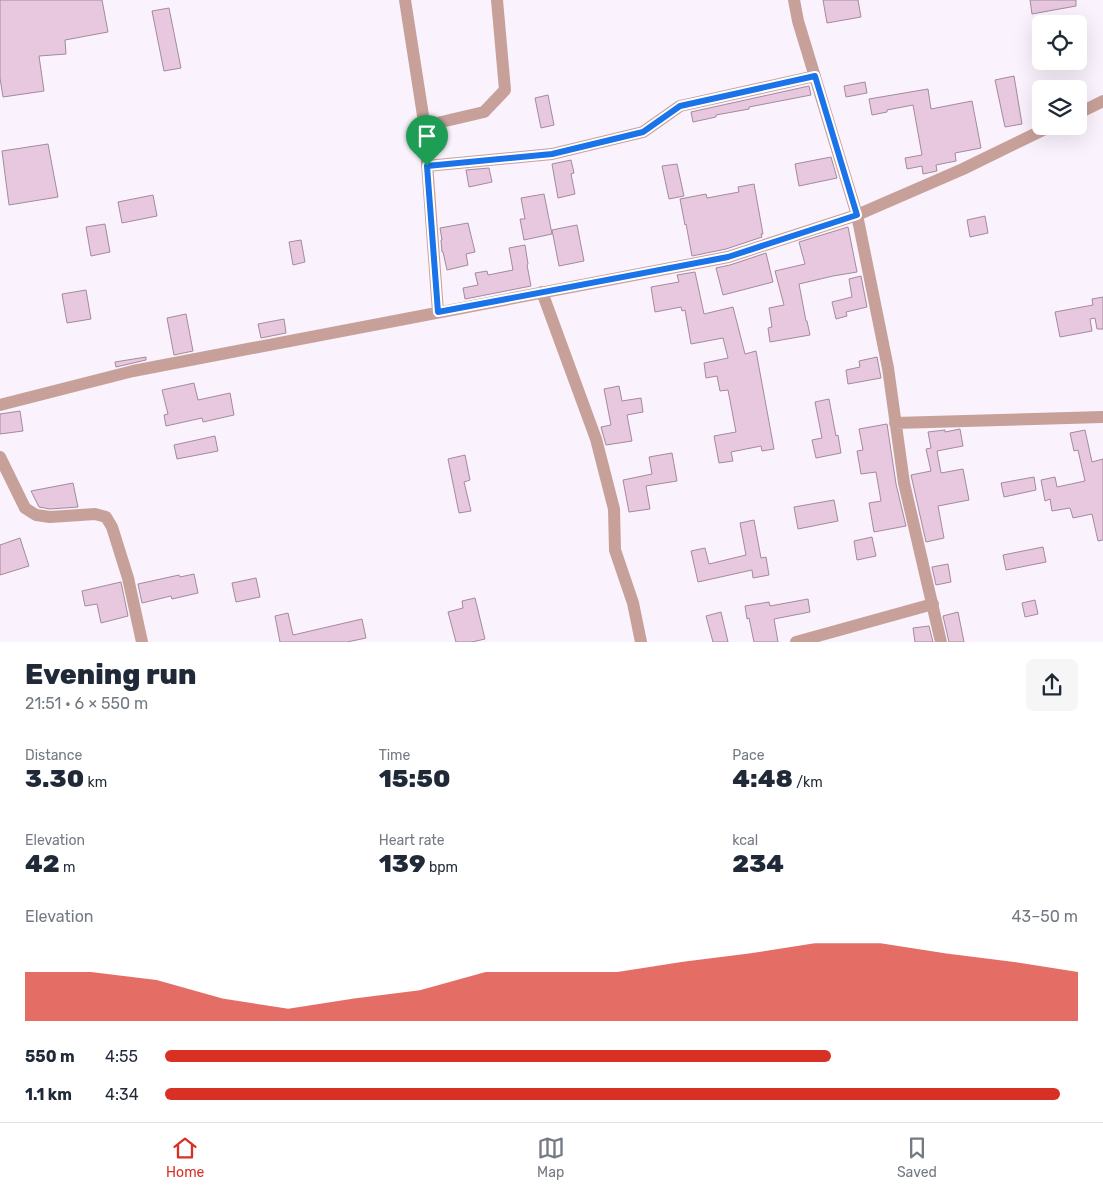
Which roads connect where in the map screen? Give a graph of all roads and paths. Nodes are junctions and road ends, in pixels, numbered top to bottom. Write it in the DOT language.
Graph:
graph roads {
  1 [pos="406,0"];
  2 [pos="497,0"];
  3 [pos="794,0"];
  4 [pos="815,76"];
  5 [pos="1103,101"];
  6 [pos="1087,109"];
  7 [pos="424,122"];
  8 [pos="1033,135"];
  9 [pos="427,166"];
  10 [pos="857,215"];
  11 [pos="542,292"];
  12 [pos="438,312"];
  13 [pos="0,405"];
  14 [pos="1103,417"];
  15 [pos="895,423"];
  16 [pos="0,457"];
  17 [pos="933,604"];
  18 [pos="142,642"];
  19 [pos="641,642"];
  20 [pos="796,642"];
  21 [pos="941,642"];
  1 -- 7 [label="street"];
  2 -- 7 [label="street"];
  3 -- 4 [label="street"];
  4 -- 9 [label="street"];
  4 -- 10 [label="street"];
  5 -- 6 [label="street"];
  7 -- 9 [label="street"];
  8 -- 10 [label="street"];
  9 -- 12 [label="street"];
  10 -- 11 [label="street"];
  10 -- 15 [label="street"];
  11 -- 12 [label="street"];
  11 -- 19 [label="street"];
  12 -- 13 [label="street"];
  14 -- 15 [label="street"];
  15 -- 17 [label="street"];
  16 -- 18 [label="street"];
  17 -- 20 [label="street"];
  17 -- 21 [label="street"];
}
